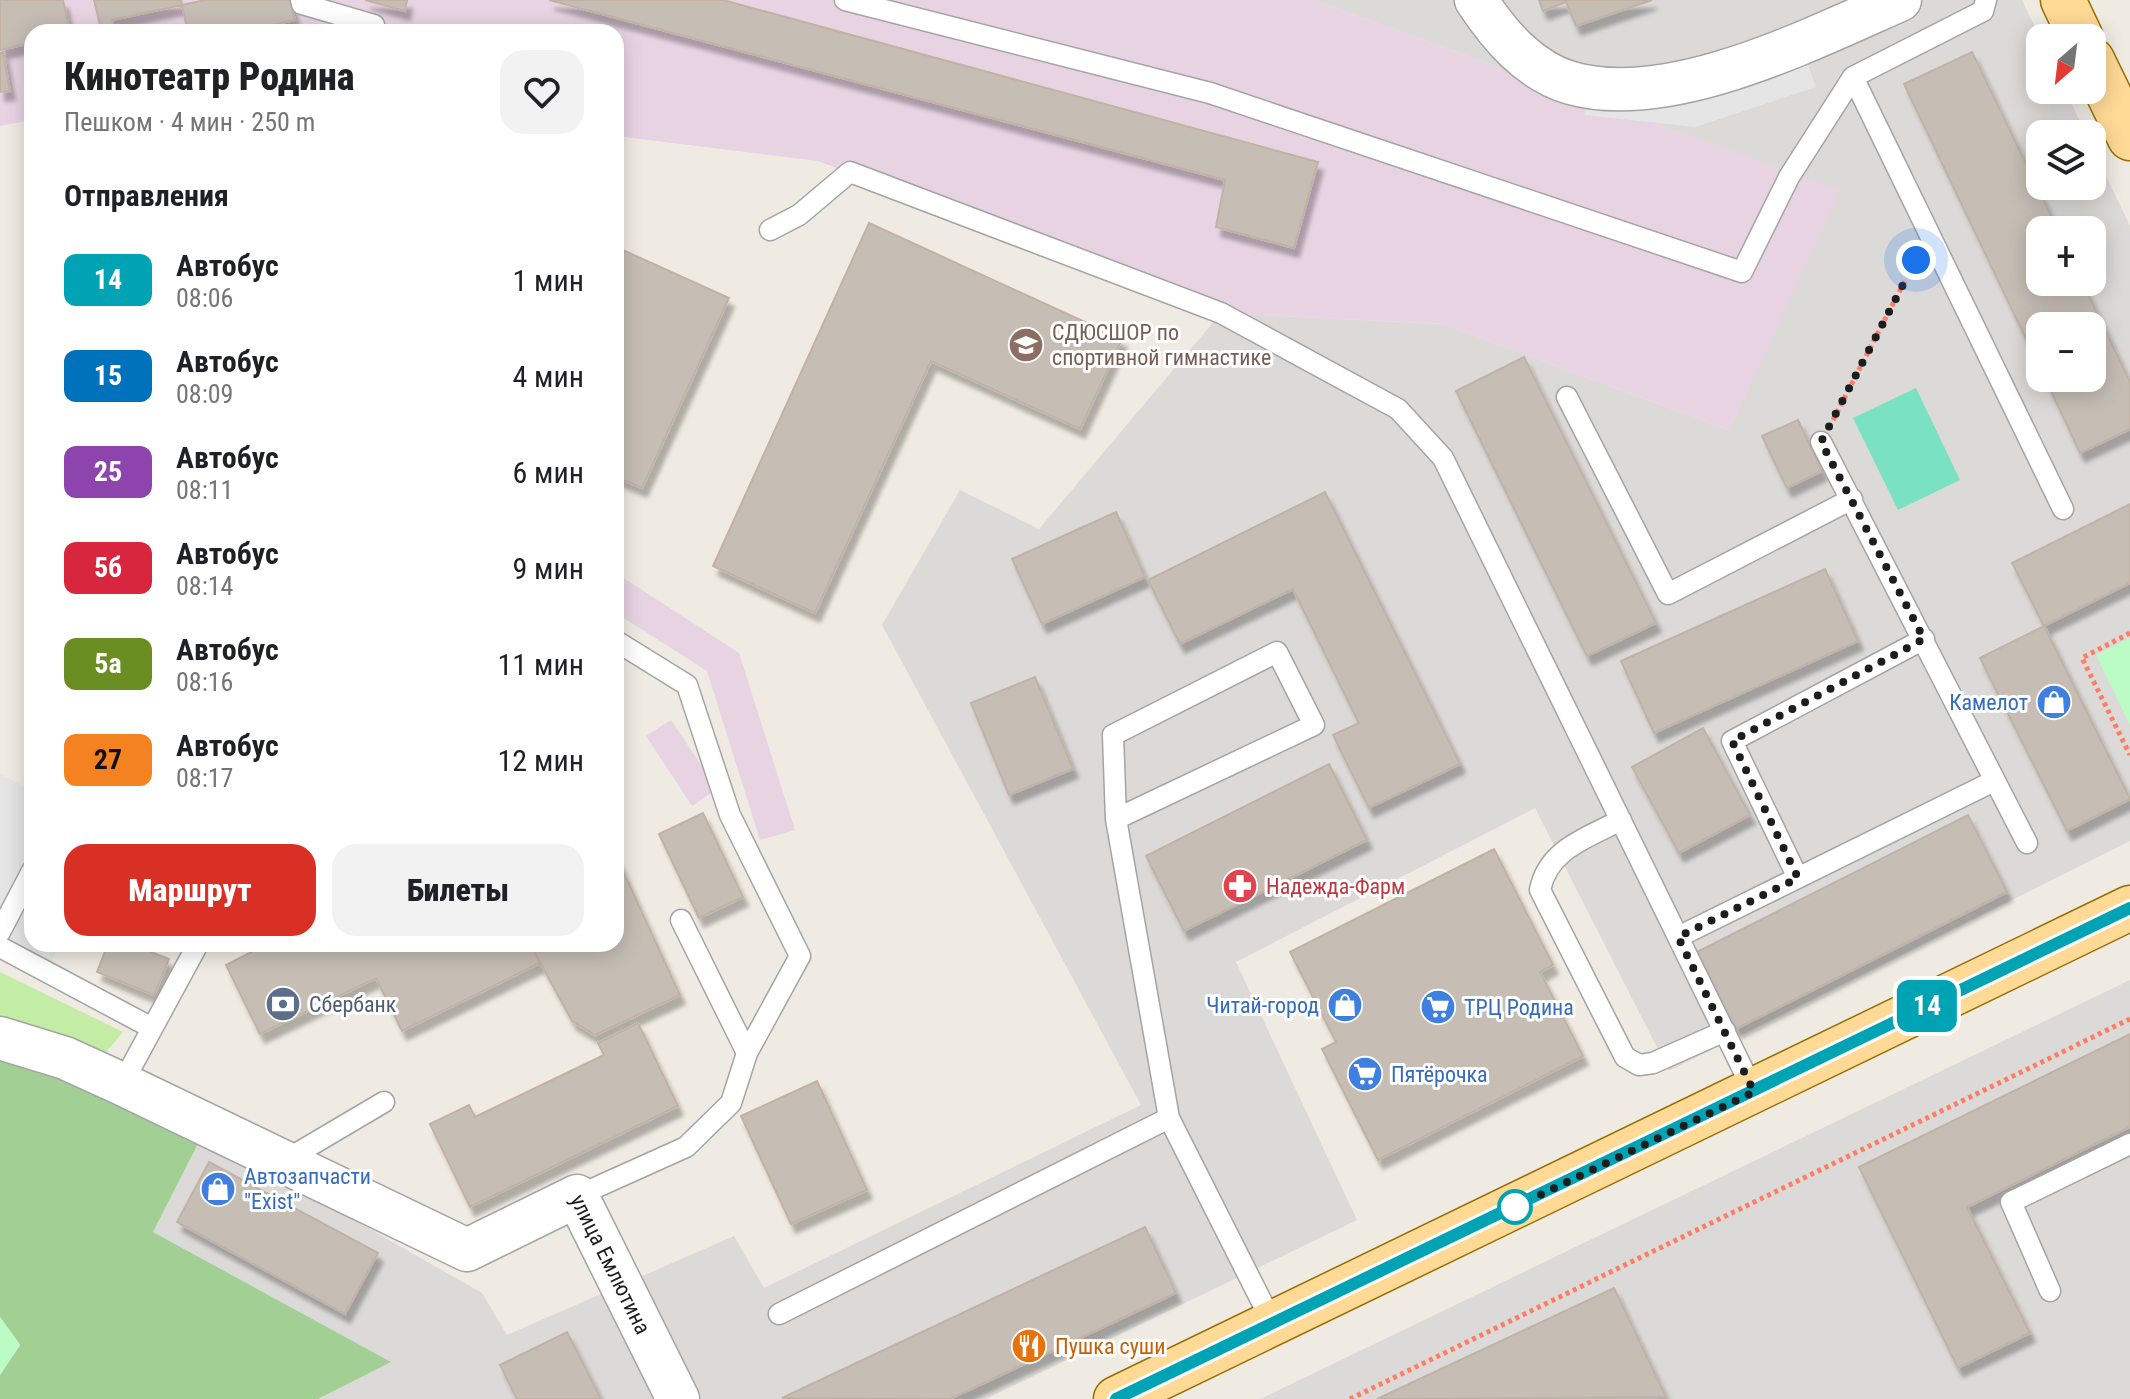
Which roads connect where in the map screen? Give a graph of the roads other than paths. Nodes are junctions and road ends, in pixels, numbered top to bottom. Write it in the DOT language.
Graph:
graph roads {
  1 [pos="301,0"];
  2 [pos="845,0"];
  3 [pos="1476,0"];
  4 [pos="1900,0"];
  5 [pos="1986,0"];
  6 [pos="2063,0"];
  7 [pos="371,24"];
  8 [pos="2074,24"];
  9 [pos="1853,77"];
  10 [pos="2106,89"];
  11 [pos="2130,138"];
  12 [pos="770,230"];
  13 [pos="1567,397"];
  14 [pos="1821,442"];
  15 [pos="1852,499"];
  16 [pos="2063,509"];
  17 [pos="1924,639"];
  18 [pos="624,646"];
  19 [pos="1994,781"];
  20 [pos="1116,819"];
  21 [pos="1621,820"];
  22 [pos="2027,843"];
  23 [pos="1798,878"];
  24 [pos="24,886"];
  25 [pos="2130,908"];
  26 [pos="681,920"];
  27 [pos="0,932"];
  28 [pos="1678,937"];
  29 [pos="0,947"];
  30 [pos="194,952"];
  31 [pos="152,1028"];
  32 [pos="1725,1031"];
  33 [pos="0,1038"];
  34 [pos="747,1053"];
  35 [pos="122,1084"];
  36 [pos="1754,1092"];
  37 [pos="384,1102"];
  38 [pos="1169,1118"];
  39 [pos="2130,1144"];
  40 [pos="283,1162"];
  41 [pos="577,1196"];
  42 [pos="2050,1291"];
  43 [pos="779,1314"];
  44 [pos="1273,1324"];
  45 [pos="678,1399"];
  46 [pos="1116,1399"];
  1 -- 7 [label="lane"];
  2 -- 9 [label="lane"];
  3 -- 4 [label="street"];
  5 -- 9 [label="lane"];
  6 -- 8 [label="main road"];
  9 -- 16 [label="lane"];
  10 -- 11 [label="main road"];
  12 -- 21 [label="lane"];
  13 -- 15 [label="lane"];
  14 -- 15 [label="lane"];
  15 -- 17 [label="lane"];
  17 -- 19 [label="lane"];
  17 -- 23 [label="lane"];
  18 -- 34 [label="lane"];
  19 -- 22 [label="lane"];
  19 -- 23 [label="lane"];
  20 -- 20 [label="lane"];
  20 -- 38 [label="lane"];
  21 -- 28 [label="lane"];
  21 -- 32 [label="lane"];
  23 -- 28 [label="lane"];
  24 -- 27 [label="lane"];
  25 -- 36 [label="main road"];
  26 -- 34 [label="lane"];
  28 -- 32 [label="lane"];
  29 -- 31 [label="lane"];
  30 -- 31 [label="lane"];
  31 -- 35 [label="lane"];
  32 -- 36 [label="lane"];
  33 -- 35 [label="street, улица Емлютина"];
  34 -- 41 [label="lane"];
  35 -- 40 [label="street, улица Емлютина"];
  36 -- 44 [label="main road"];
  37 -- 40 [label="lane"];
  38 -- 43 [label="lane"];
  38 -- 44 [label="lane"];
  39 -- 42 [label="lane"];
  40 -- 41 [label="street, улица Емлютина"];
  41 -- 45 [label="street, улица Емлютина"];
  44 -- 46 [label="main road"];
}
